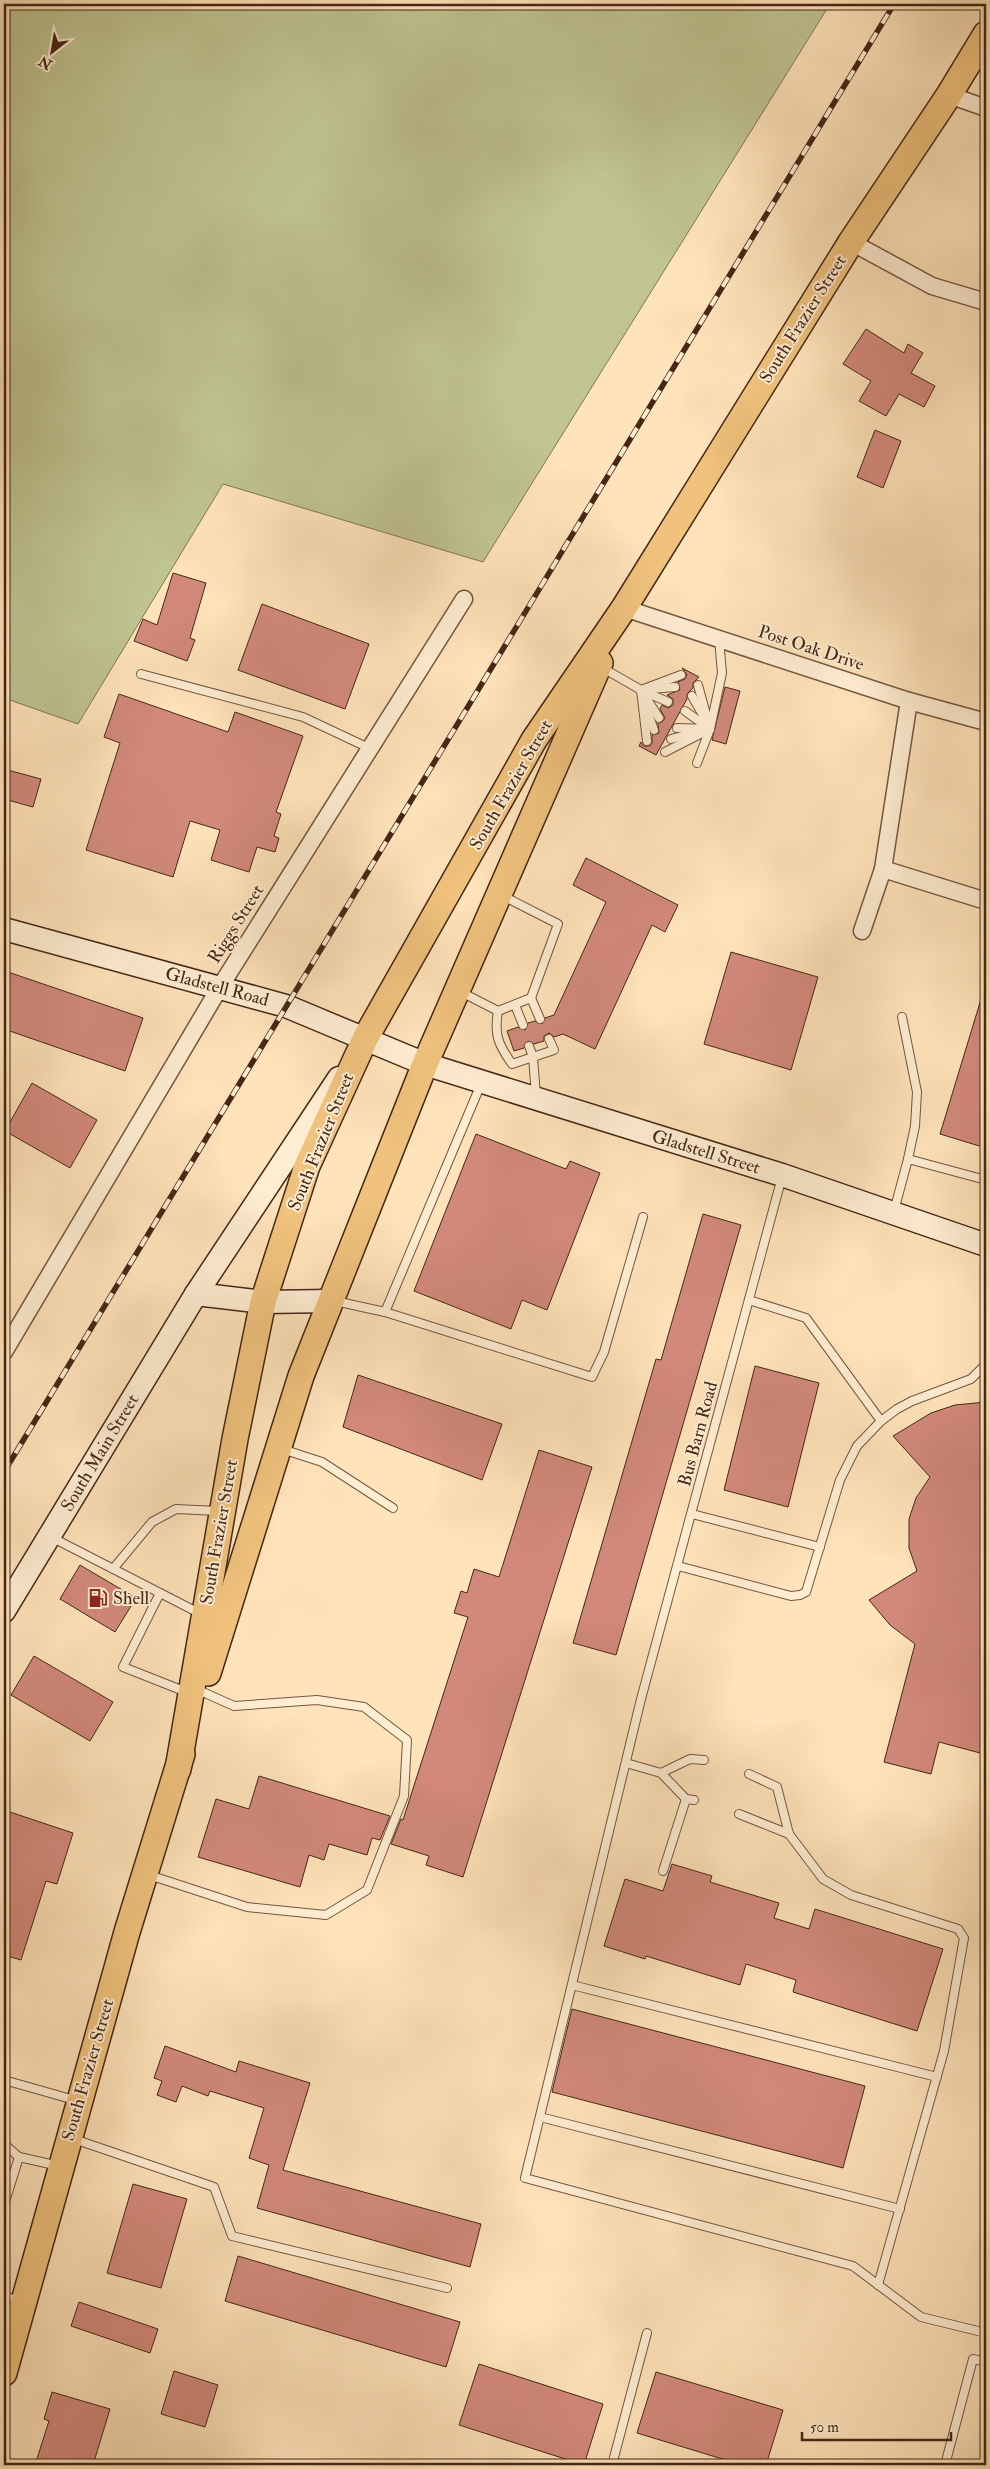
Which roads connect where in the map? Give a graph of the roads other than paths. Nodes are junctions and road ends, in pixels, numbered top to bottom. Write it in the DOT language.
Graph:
graph roads {
  1 [pos="986,35"];
  2 [pos="949,95"];
  3 [pos="986,108"];
  4 [pos="851,242"];
  5 [pos="986,302"];
  6 [pos="464,599"];
  7 [pos="624,608"];
  8 [pos="719,639"];
  9 [pos="599,666"];
  10 [pos="141,674"];
  11 [pos="681,675"];
  12 [pos="698,685"];
  13 [pos="675,687"];
  14 [pos="641,690"];
  15 [pos="692,696"];
  16 [pos="909,701"];
  17 [pos="668,702"];
  18 [pos="685,711"];
  19 [pos="660,718"];
  20 [pos="986,722"];
  21 [pos="677,728"];
  22 [pos="710,729"];
  23 [pos="654,730"];
  24 [pos="671,740"];
  25 [pos="647,741"];
  26 [pos="371,749"];
  27 [pos="665,752"];
  28 [pos="697,763"];
  29 [pos="883,869"];
  30 [pos="499,894"];
  31 [pos="986,901"];
  32 [pos="4,929"];
  33 [pos="862,931"];
  34 [pos="220,987"];
  35 [pos="457,990"];
  36 [pos="531,998"];
  37 [pos="515,1005"];
  38 [pos="498,1011"];
  39 [pos="902,1017"];
  40 [pos="540,1020"];
  41 [pos="523,1025"];
  42 [pos="366,1037"];
  43 [pos="549,1039"];
  44 [pos="530,1046"];
  45 [pos="533,1057"];
  46 [pos="424,1064"];
  47 [pos="481,1082"];
  48 [pos="536,1100"];
  49 [pos="908,1159"];
  50 [pos="782,1175"];
  51 [pos="986,1180"];
  52 [pos="893,1214"];
  53 [pos="643,1217"];
  54 [pos="986,1245"];
  55 [pos="196,1294"];
  56 [pos="749,1300"];
  57 [pos="331,1301"];
  58 [pos="263,1302"];
  59 [pos="385,1312"];
  60 [pos="4,1352"];
  61 [pos="986,1364"];
  62 [pos="881,1421"];
  63 [pos="278,1448"];
  64 [pos="393,1508"];
  65 [pos="222,1512"];
  66 [pos="692,1514"];
  67 [pos="50,1536"];
  68 [pos="820,1547"];
  69 [pos="678,1566"];
  70 [pos="113,1568"];
  71 [pos="160,1593"];
  72 [pos="4,1611"];
  73 [pos="204,1616"];
  74 [pos="195,1691"];
  75 [pos="704,1760"];
  76 [pos="626,1763"];
  77 [pos="661,1773"];
  78 [pos="749,1774"];
  79 [pos="739,1814"];
  80 [pos="789,1834"];
  81 [pos="663,1871"];
  82 [pos="145,1874"];
  83 [pos="572,1985"];
  84 [pos="937,2077"];
  85 [pos="4,2080"];
  86 [pos="80,2102"];
  87 [pos="540,2117"];
  88 [pos="69,2138"];
  89 [pos="4,2144"];
  90 [pos="19,2157"];
  91 [pos="61,2166"];
  92 [pos="4,2205"];
  93 [pos="900,2209"];
  94 [pos="878,2285"];
  95 [pos="447,2288"];
  96 [pos="14,2299"];
  97 [pos="647,2333"];
  98 [pos="986,2333"];
  99 [pos="986,2362"];
  100 [pos="4,2373"];
  101 [pos="612,2465"];
  102 [pos="945,2465"];
  1 -- 2 [label="main road, South Frazier Street"];
  2 -- 3 [label="street"];
  2 -- 4 [label="main road, South Frazier Street"];
  4 -- 5 [label="street"];
  4 -- 7 [label="main road, South Frazier Street"];
  6 -- 26 [label="street, Riggs Street"];
  7 -- 8 [label="street, Post Oak Drive"];
  7 -- 9 [label="main road, South Frazier Street"];
  7 -- 42 [label="main road, South Frazier Street"];
  8 -- 16 [label="street, Post Oak Drive"];
  8 -- 22 [label="lane"];
  9 -- 14 [label="lane"];
  9 -- 30 [label="main road, South Frazier Street"];
  10 -- 26 [label="lane"];
  11 -- 14 [label="lane"];
  12 -- 22 [label="lane"];
  13 -- 14 [label="lane"];
  14 -- 17 [label="lane"];
  14 -- 19 [label="lane"];
  14 -- 23 [label="lane"];
  14 -- 25 [label="lane"];
  15 -- 22 [label="lane"];
  16 -- 20 [label="street, Post Oak Drive"];
  16 -- 29 [label="street"];
  18 -- 22 [label="lane"];
  21 -- 22 [label="lane"];
  22 -- 24 [label="lane"];
  22 -- 27 [label="lane"];
  22 -- 28 [label="lane"];
  26 -- 34 [label="street, Riggs Street"];
  29 -- 31 [label="street"];
  29 -- 33 [label="street"];
  30 -- 35 [label="main road, South Frazier Street"];
  30 -- 36 [label="lane"];
  32 -- 34 [label="street, Gladstell Road"];
  34 -- 42 [label="street, Gladstell Road"];
  34 -- 60 [label="street, Riggs Street"];
  35 -- 38 [label="lane"];
  35 -- 46 [label="main road, South Frazier Street"];
  36 -- 37 [label="lane"];
  36 -- 40 [label="lane"];
  37 -- 38 [label="lane"];
  37 -- 41 [label="lane"];
  38 -- 45 [label="lane"];
  39 -- 49 [label="lane"];
  42 -- 46 [label="street, Gladstell Road"];
  42 -- 55 [label="street, South Main Street"];
  42 -- 58 [label="main road, South Frazier Street"];
  43 -- 45 [label="lane"];
  44 -- 45 [label="lane"];
  45 -- 48 [label="lane"];
  46 -- 47 [label="street, Gladstell Street"];
  46 -- 57 [label="main road, South Frazier Street"];
  47 -- 48 [label="street, Gladstell Street"];
  47 -- 59 [label="lane"];
  48 -- 50 [label="street, Gladstell Street"];
  49 -- 51 [label="lane"];
  49 -- 52 [label="lane"];
  50 -- 52 [label="street, Gladstell Street"];
  50 -- 56 [label="lane, Bus Barn Road"];
  52 -- 54 [label="street, Gladstell Street"];
  53 -- 59 [label="lane"];
  55 -- 58 [label="street"];
  55 -- 67 [label="street, South Main Street"];
  56 -- 62 [label="lane"];
  56 -- 66 [label="lane, Bus Barn Road"];
  57 -- 58 [label="street"];
  57 -- 59 [label="lane"];
  57 -- 63 [label="main road, South Frazier Street"];
  58 -- 65 [label="main road, South Frazier Street"];
  61 -- 62 [label="lane"];
  62 -- 68 [label="lane"];
  63 -- 64 [label="lane"];
  63 -- 74 [label="main road, South Frazier Street"];
  65 -- 70 [label="lane"];
  65 -- 73 [label="main road, South Frazier Street"];
  66 -- 68 [label="lane"];
  66 -- 69 [label="lane, Bus Barn Road"];
  67 -- 70 [label="lane"];
  67 -- 72 [label="street, South Main Street"];
  68 -- 69 [label="lane"];
  69 -- 76 [label="lane, Bus Barn Road"];
  70 -- 71 [label="lane"];
  71 -- 73 [label="lane"];
  71 -- 74 [label="lane"];
  73 -- 74 [label="main road, South Frazier Street"];
  74 -- 82 [label="main road, South Frazier Street"];
  74 -- 82 [label="lane"];
  75 -- 77 [label="lane"];
  76 -- 77 [label="lane"];
  76 -- 83 [label="lane, Bus Barn Road"];
  77 -- 81 [label="lane"];
  78 -- 80 [label="lane"];
  79 -- 80 [label="lane"];
  80 -- 84 [label="lane"];
  82 -- 86 [label="main road, South Frazier Street"];
  83 -- 84 [label="lane"];
  83 -- 87 [label="lane, Bus Barn Road"];
  84 -- 93 [label="lane"];
  85 -- 86 [label="lane"];
  86 -- 88 [label="main road, South Frazier Street"];
  87 -- 93 [label="lane"];
  87 -- 94 [label="lane, Bus Barn Road"];
  88 -- 91 [label="main road, South Frazier Street"];
  88 -- 95 [label="lane"];
  89 -- 90 [label="lane"];
  90 -- 91 [label="lane"];
  90 -- 92 [label="lane"];
  91 -- 96 [label="main road, South Frazier Street"];
  93 -- 94 [label="lane"];
  94 -- 98 [label="lane"];
  96 -- 100 [label="main road, South Frazier Street"];
  97 -- 101 [label="lane"];
  99 -- 102 [label="lane"];
}
